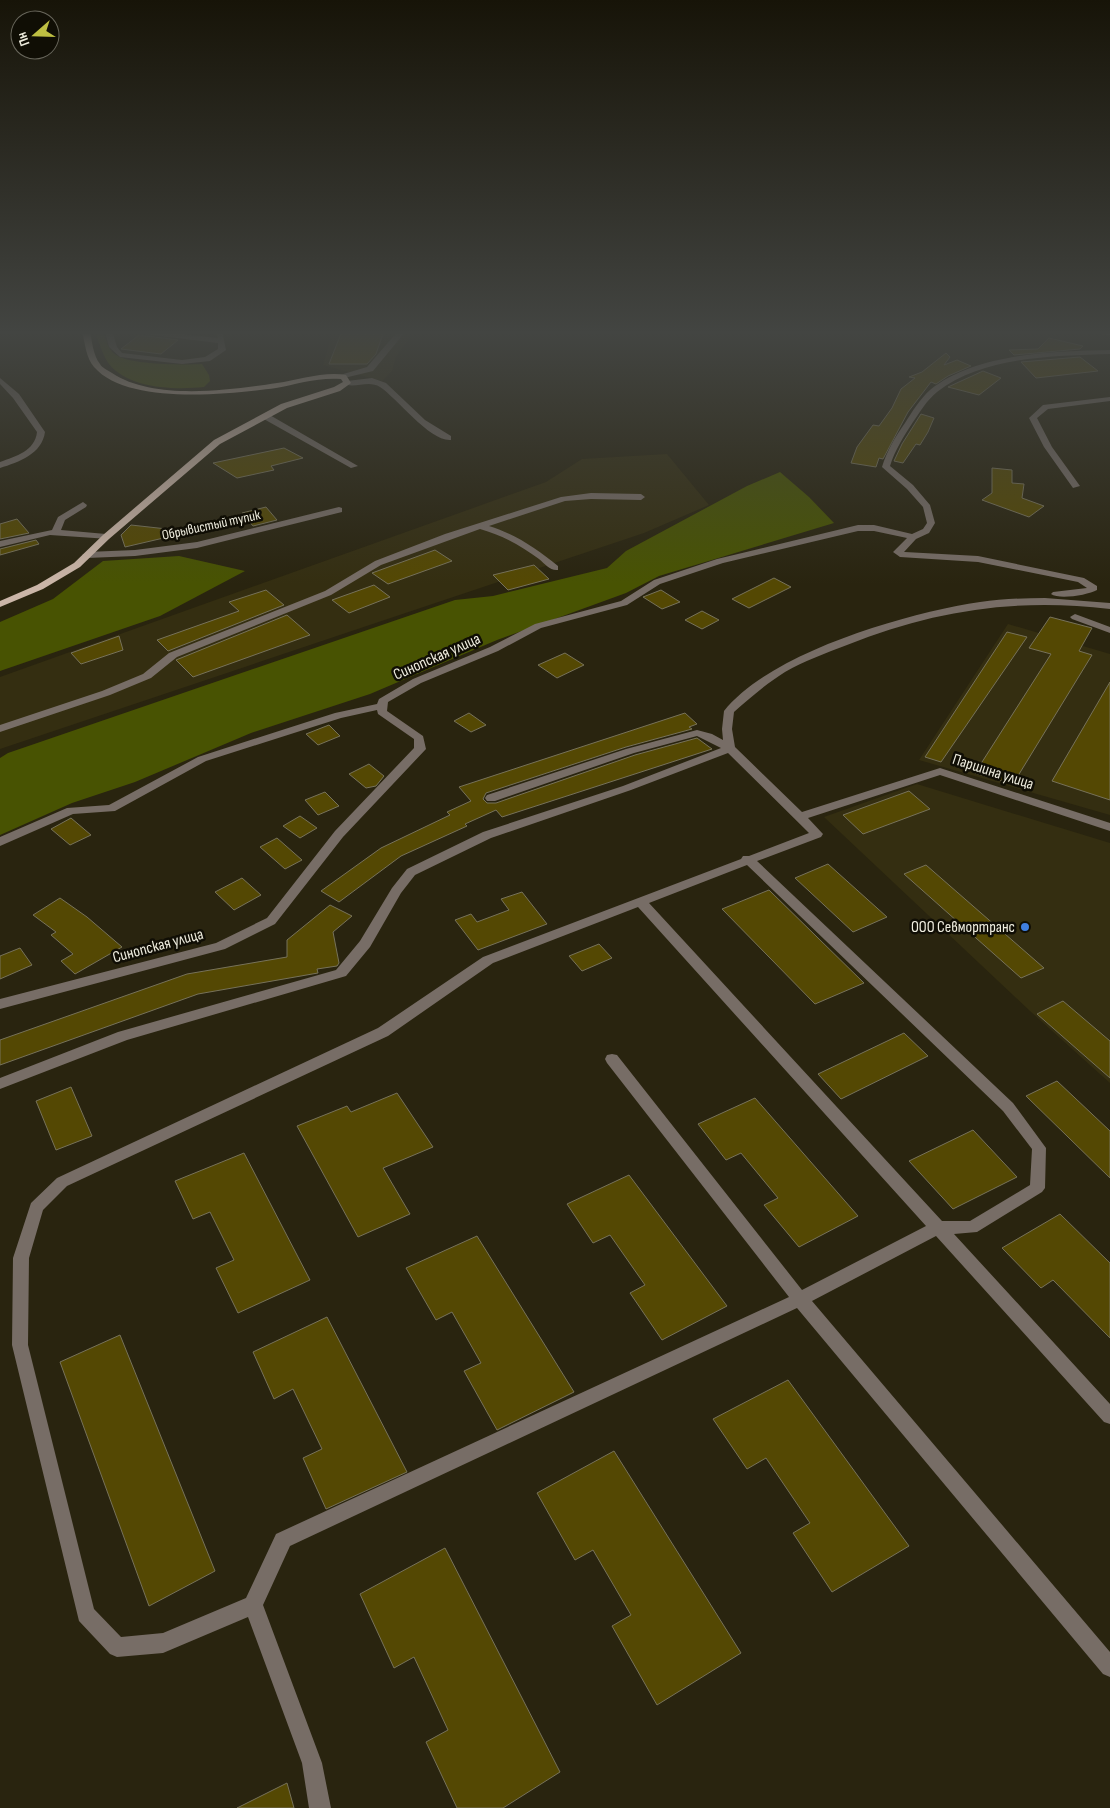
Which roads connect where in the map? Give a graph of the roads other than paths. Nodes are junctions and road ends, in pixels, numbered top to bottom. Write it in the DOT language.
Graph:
graph roads {
  1 [pos="29,415"];
  2 [pos="415,415"];
  3 [pos="914,415"];
  4 [pos="1036,415"];
  5 [pos="265,416"];
  6 [pos="448,438"];
  7 [pos="0,465"];
  8 [pos="354,466"];
  9 [pos="1076,486"];
  10 [pos="641,497"];
  11 [pos="83,505"];
  12 [pos="339,510"];
  13 [pos="481,526"];
  14 [pos="56,532"];
  15 [pos="106,537"];
  16 [pos="914,537"];
  17 [pos="0,544"];
  18 [pos="87,555"];
  19 [pos="555,568"];
  20 [pos="1024,600"];
  21 [pos="0,604"];
  22 [pos="1110,606"];
  23 [pos="1075,617"];
  24 [pos="1110,630"];
  25 [pos="382,706"];
  26 [pos="0,729"];
  27 [pos="730,748"];
  28 [pos="491,798"];
  29 [pos="805,816"];
  30 [pos="1110,827"];
  31 [pos="0,842"];
  32 [pos="747,859"];
  33 [pos="640,901"];
  34 [pos="0,1004"];
  35 [pos="612,1059"];
  36 [pos="0,1084"];
  37 [pos="936,1228"];
  38 [pos="800,1299"];
  39 [pos="1110,1416"];
  40 [pos="252,1605"];
  41 [pos="1110,1667"];
  42 [pos="320,1808"];
  1 -- 7 [label="street"];
  2 -- 6 [label="street"];
  3 -- 16 [label="street"];
  4 -- 9 [label="street"];
  5 -- 8 [label="street"];
  5 -- 15 [label="main road"];
  10 -- 13 [label="street"];
  11 -- 14 [label="street"];
  12 -- 18 [label="street, Обрывистый тупик"];
  13 -- 19 [label="street"];
  13 -- 26 [label="street"];
  14 -- 15 [label="street"];
  14 -- 17 [label="street"];
  15 -- 18 [label="main road"];
  16 -- 20 [label="street"];
  16 -- 25 [label="street, Синопская улица"];
  18 -- 21 [label="main road"];
  20 -- 22 [label="street"];
  20 -- 27 [label="street"];
  23 -- 24 [label="street"];
  25 -- 31 [label="street"];
  25 -- 34 [label="street, Синопская улица"];
  27 -- 28 [label="street"];
  27 -- 29 [label="street"];
  27 -- 36 [label="street"];
  29 -- 30 [label="street, Паршина улица"];
  29 -- 32 [label="street"];
  32 -- 33 [label="street"];
  32 -- 37 [label="street"];
  33 -- 37 [label="street"];
  33 -- 40 [label="street"];
  35 -- 38 [label="street"];
  37 -- 38 [label="street"];
  37 -- 39 [label="street"];
  38 -- 40 [label="street"];
  38 -- 41 [label="street"];
  40 -- 42 [label="street"];
}
